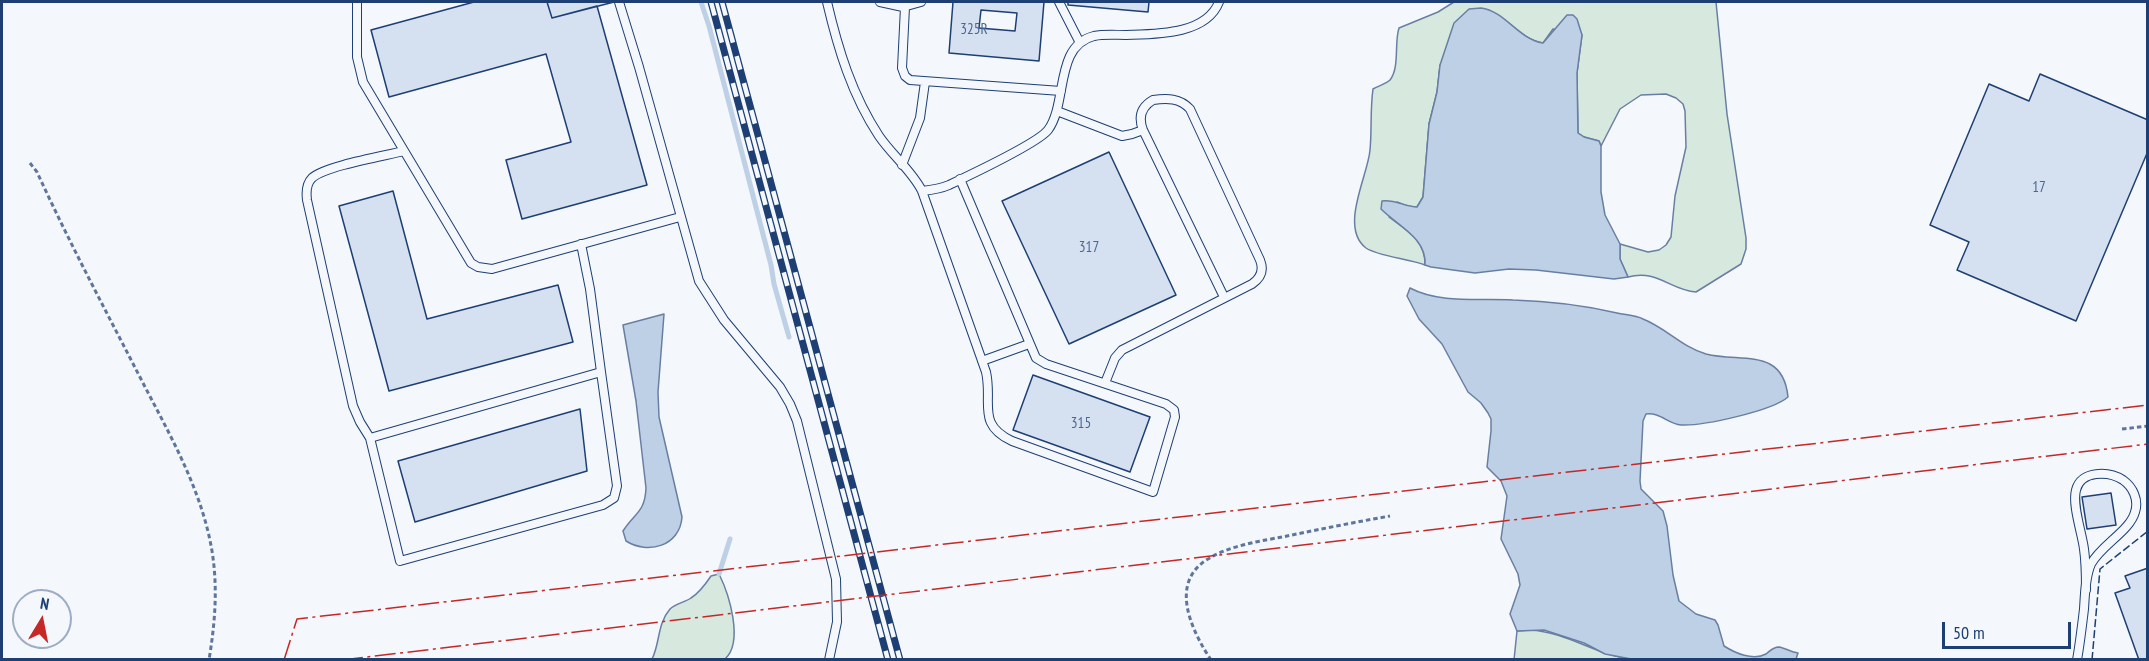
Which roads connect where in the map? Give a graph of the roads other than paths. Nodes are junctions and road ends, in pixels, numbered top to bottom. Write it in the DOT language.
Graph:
graph roads {
  1 [pos="357,2"];
  2 [pos="619,2"];
  3 [pos="827,2"];
  4 [pos="880,2"];
  5 [pos="921,2"];
  6 [pos="1059,2"];
  7 [pos="1218,2"];
  8 [pos="905,7"];
  9 [pos="1080,43"];
  10 [pos="925,82"];
  11 [pos="1061,91"];
  12 [pos="1057,111"];
  13 [pos="1143,130"];
  14 [pos="404,151"];
  15 [pos="902,165"];
  16 [pos="960,179"];
  17 [pos="922,191"];
  18 [pos="680,217"];
  19 [pos="581,244"];
  20 [pos="1224,297"];
  21 [pos="1029,344"];
  22 [pos="982,361"];
  23 [pos="601,372"];
  24 [pos="1105,383"];
  25 [pos="370,438"];
  26 [pos="2086,590"];
  27 [pos="829,660"];
  28 [pos="2078,660"];
  1 -- 14 [label="lane"];
  2 -- 18 [label="lane"];
  3 -- 15 [label="lane"];
  4 -- 8 [label="lane"];
  5 -- 8 [label="lane"];
  6 -- 9 [label="lane"];
  7 -- 9 [label="lane"];
  8 -- 10 [label="lane"];
  9 -- 11 [label="lane"];
  10 -- 11 [label="lane"];
  10 -- 15 [label="lane"];
  11 -- 12 [label="lane"];
  12 -- 13 [label="lane"];
  12 -- 16 [label="lane"];
  13 -- 20 [label="lane"];
  13 -- 20 [label="lane"];
  14 -- 19 [label="lane"];
  14 -- 25 [label="lane"];
  15 -- 17 [label="lane"];
  16 -- 17 [label="lane"];
  16 -- 21 [label="lane"];
  17 -- 22 [label="lane"];
  18 -- 19 [label="lane"];
  18 -- 27 [label="lane"];
  19 -- 23 [label="lane"];
  20 -- 24 [label="lane"];
  21 -- 22 [label="lane"];
  21 -- 24 [label="lane"];
  22 -- 24 [label="lane"];
  23 -- 25 [label="lane"];
  23 -- 25 [label="lane"];
  26 -- 26 [label="lane"];
  26 -- 28 [label="lane"];
}
